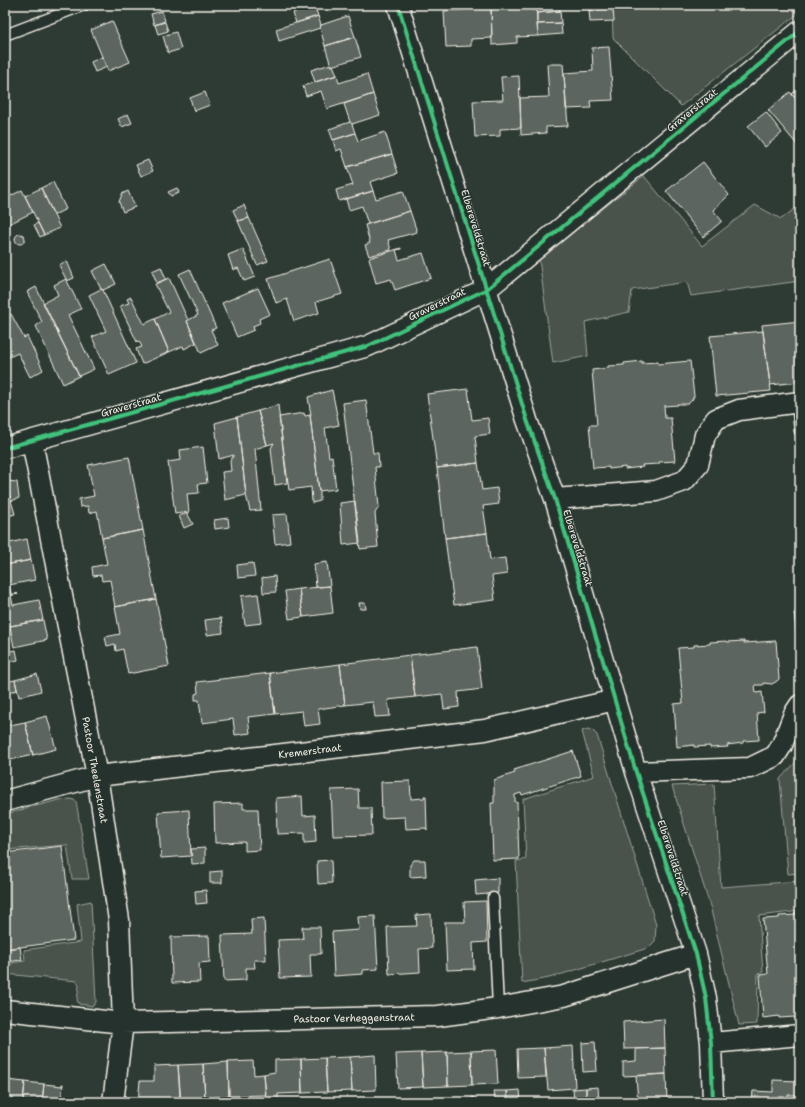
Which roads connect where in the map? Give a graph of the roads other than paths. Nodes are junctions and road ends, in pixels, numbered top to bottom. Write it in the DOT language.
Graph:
graph roads {
  1 [pos="84,5"];
  2 [pos="398,5"];
  3 [pos="800,31"];
  4 [pos="5,36"];
  5 [pos="487,289"];
  6 [pos="798,403"];
  7 [pos="800,431"];
  8 [pos="32,441"];
  9 [pos="5,448"];
  10 [pos="554,499"];
  11 [pos="615,700"];
  12 [pos="800,705"];
  13 [pos="636,772"];
  14 [pos="97,776"];
  15 [pos="5,801"];
  16 [pos="493,898"];
  17 [pos="696,954"];
  18 [pos="498,1008"];
  19 [pos="5,1010"];
  20 [pos="123,1023"];
  21 [pos="800,1035"];
  22 [pos="711,1043"];
  23 [pos="113,1102"];
  24 [pos="713,1102"];
  1 -- 4 [label="lane"];
  2 -- 5 [label="street, Elbereveldstraat"];
  3 -- 5 [label="street, Graverstraat"];
  5 -- 8 [label="street, Graverstraat"];
  5 -- 10 [label="street, Elbereveldstraat"];
  6 -- 7 [label="lane"];
  6 -- 10 [label="street, Elbereveldstraat"];
  8 -- 9 [label="street, Graverstraat"];
  8 -- 14 [label="street, Pastoor Theelenstraat"];
  10 -- 11 [label="street, Elbereveldstraat"];
  11 -- 13 [label="street, Elbereveldstraat"];
  11 -- 14 [label="street, Kremerstraat"];
  12 -- 13 [label="street"];
  13 -- 17 [label="street, Elbereveldstraat"];
  14 -- 15 [label="street, Kremerstraat"];
  14 -- 20 [label="street, Pastoor Theelenstraat"];
  16 -- 18 [label="lane"];
  17 -- 18 [label="street, Pastoor Verheggenstraat"];
  17 -- 22 [label="street, Elbereveldstraat"];
  18 -- 20 [label="street, Pastoor Verheggenstraat"];
  19 -- 20 [label="street, Pastoor Verheggenstraat"];
  20 -- 23 [label="street, Pastoor Theelenstraat"];
  21 -- 22 [label="street"];
  22 -- 24 [label="street, Elbereveldstraat"];
}
